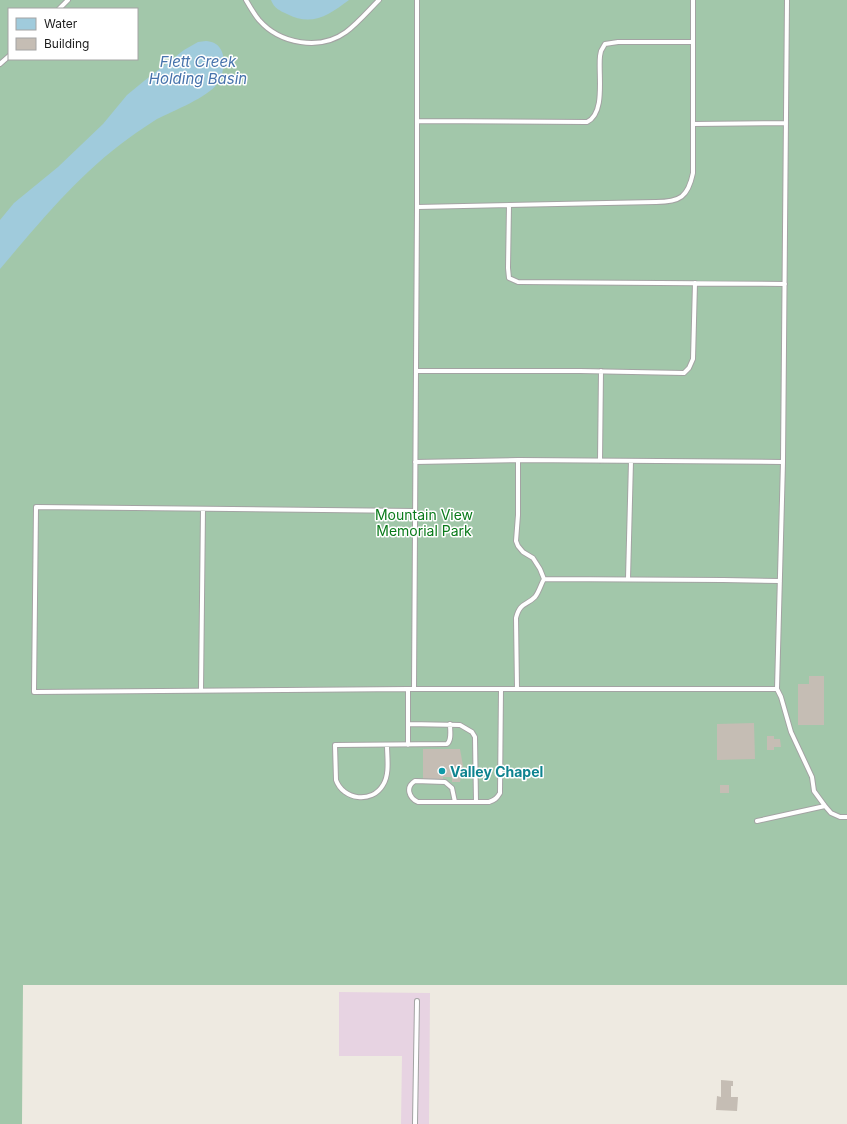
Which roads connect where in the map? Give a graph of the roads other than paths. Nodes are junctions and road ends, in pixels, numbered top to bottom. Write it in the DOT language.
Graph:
graph roads {
  1 [pos="68,0"];
  2 [pos="246,0"];
  3 [pos="379,0"];
  4 [pos="417,0"];
  5 [pos="693,0"];
  6 [pos="787,0"];
  7 [pos="60,8"];
  8 [pos="693,42"];
  9 [pos="8,57"];
  10 [pos="0,64"];
  11 [pos="417,121"];
  12 [pos="786,123"];
  13 [pos="693,124"];
  14 [pos="509,205"];
  15 [pos="417,207"];
  16 [pos="695,283"];
  17 [pos="785,284"];
  18 [pos="416,371"];
  19 [pos="601,371"];
  20 [pos="518,460"];
  21 [pos="600,461"];
  22 [pos="631,461"];
  23 [pos="415,462"];
  24 [pos="783,462"];
  25 [pos="203,509"];
  26 [pos="415,511"];
  27 [pos="544,579"];
  28 [pos="628,579"];
  29 [pos="780,581"];
  30 [pos="408,689"];
  31 [pos="414,689"];
  32 [pos="501,689"];
  33 [pos="517,689"];
  34 [pos="777,689"];
  35 [pos="201,690"];
  36 [pos="408,724"];
  37 [pos="450,724"];
  38 [pos="387,745"];
  39 [pos="408,745"];
  40 [pos="454,802"];
  41 [pos="476,802"];
  42 [pos="825,806"];
  43 [pos="847,817"];
  44 [pos="757,821"];
  45 [pos="417,1001"];
  46 [pos="415,1124"];
  1 -- 7 [label="lane"];
  2 -- 3 [label="lane"];
  4 -- 11 [label="lane"];
  5 -- 8 [label="lane"];
  6 -- 12 [label="lane"];
  8 -- 11 [label="lane"];
  8 -- 13 [label="lane"];
  9 -- 10 [label="lane"];
  11 -- 15 [label="lane"];
  12 -- 13 [label="lane"];
  12 -- 17 [label="lane"];
  13 -- 14 [label="lane"];
  14 -- 15 [label="lane"];
  14 -- 16 [label="lane"];
  15 -- 18 [label="lane"];
  16 -- 17 [label="lane"];
  16 -- 19 [label="lane"];
  17 -- 24 [label="lane"];
  18 -- 19 [label="lane"];
  18 -- 23 [label="lane"];
  19 -- 21 [label="lane"];
  20 -- 21 [label="lane"];
  20 -- 23 [label="lane"];
  20 -- 27 [label="lane"];
  21 -- 22 [label="lane"];
  22 -- 24 [label="lane"];
  22 -- 28 [label="lane"];
  23 -- 26 [label="lane"];
  24 -- 29 [label="lane"];
  25 -- 26 [label="lane"];
  25 -- 35 [label="lane"];
  25 -- 35 [label="lane"];
  26 -- 31 [label="lane"];
  27 -- 28 [label="lane"];
  27 -- 33 [label="lane"];
  28 -- 29 [label="lane"];
  29 -- 34 [label="lane"];
  30 -- 31 [label="lane"];
  30 -- 35 [label="lane"];
  30 -- 36 [label="lane"];
  31 -- 32 [label="lane"];
  32 -- 33 [label="lane"];
  32 -- 41 [label="lane"];
  33 -- 34 [label="lane"];
  34 -- 42 [label="lane"];
  36 -- 37 [label="lane"];
  36 -- 39 [label="lane"];
  37 -- 39 [label="lane"];
  37 -- 41 [label="lane"];
  38 -- 38 [label="lane"];
  38 -- 39 [label="lane"];
  40 -- 40 [label="lane"];
  40 -- 41 [label="lane"];
  42 -- 43 [label="lane"];
  42 -- 44 [label="lane"];
  45 -- 46 [label="lane"];
}
